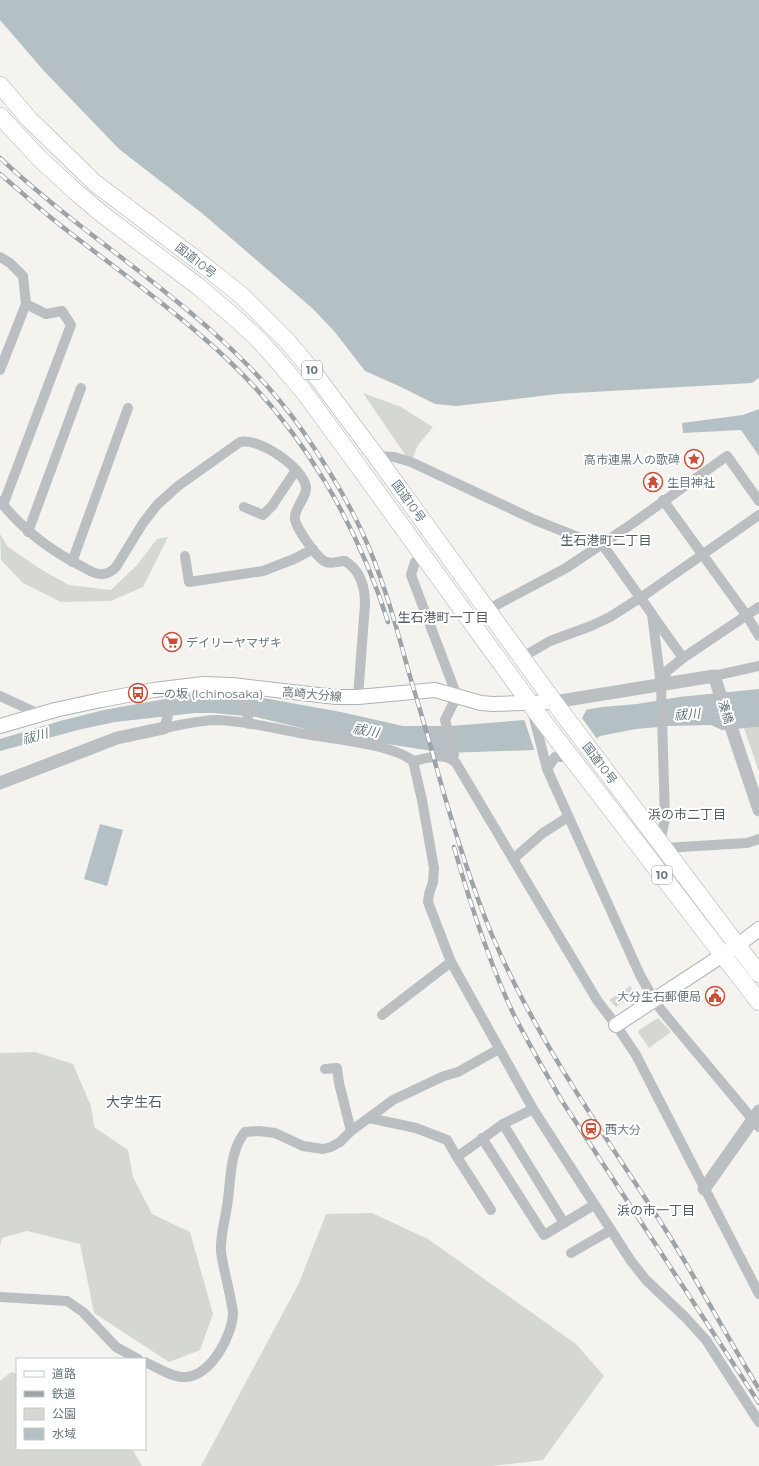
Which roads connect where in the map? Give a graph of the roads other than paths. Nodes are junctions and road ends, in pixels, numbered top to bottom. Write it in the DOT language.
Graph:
graph roads {
  1 [pos="0,85"];
  2 [pos="0,116"];
  3 [pos="0,257"];
  4 [pos="26,304"];
  5 [pos="0,370"];
  6 [pos="81,388"];
  7 [pos="128,408"];
  8 [pos="376,456"];
  9 [pos="296,470"];
  10 [pos="663,500"];
  11 [pos="759,501"];
  12 [pos="2,503"];
  13 [pos="244,507"];
  14 [pos="759,515"];
  15 [pos="28,532"];
  16 [pos="602,544"];
  17 [pos="313,549"];
  18 [pos="702,555"];
  19 [pos="185,556"];
  20 [pos="424,556"];
  21 [pos="72,562"];
  22 [pos="640,598"];
  23 [pos="759,607"];
  24 [pos="487,610"];
  25 [pos="652,614"];
  26 [pos="747,616"];
  27 [pos="759,636"];
  28 [pos="522,658"];
  29 [pos="683,658"];
  30 [pos="759,666"];
  31 [pos="714,676"];
  32 [pos="661,685"];
  33 [pos="242,689"];
  34 [pos="175,691"];
  35 [pos="0,696"];
  36 [pos="457,696"];
  37 [pos="358,697"];
  38 [pos="558,708"];
  39 [pos="535,712"];
  40 [pos="38,714"];
  41 [pos="249,721"];
  42 [pos="165,725"];
  43 [pos="0,726"];
  44 [pos="568,753"];
  45 [pos="453,757"];
  46 [pos="413,761"];
  47 [pos="546,769"];
  48 [pos="0,783"];
  49 [pos="759,810"];
  50 [pos="568,817"];
  51 [pos="759,839"];
  52 [pos="662,846"];
  53 [pos="513,859"];
  54 [pos="759,929"];
  55 [pos="738,945"];
  56 [pos="723,955"];
  57 [pos="451,962"];
  58 [pos="759,974"];
  59 [pos="654,1000"];
  60 [pos="759,1002"];
  61 [pos="382,1015"];
  62 [pos="616,1025"];
  63 [pos="499,1049"];
  64 [pos="325,1070"];
  65 [pos="533,1109"];
  66 [pos="369,1118"];
  67 [pos="757,1119"];
  68 [pos="503,1124"];
  69 [pos="352,1130"];
  70 [pos="482,1138"];
  71 [pos="457,1156"];
  72 [pos="704,1189"];
  73 [pos="594,1205"];
  74 [pos="491,1210"];
  75 [pos="564,1223"];
  76 [pos="610,1230"];
  77 [pos="571,1253"];
  78 [pos="759,1294"];
  79 [pos="0,1297"];
  80 [pos="136,1358"];
  81 [pos="146,1362"];
  82 [pos="759,1422"];
  1 -- 8 [label="highway, 国道10号 / 10"];
  2 -- 20 [label="highway, 国道10号 / 10"];
  3 -- 4 [label="street"];
  4 -- 5 [label="street"];
  4 -- 12 [label="street"];
  6 -- 15 [label="street"];
  7 -- 21 [label="street"];
  8 -- 16 [label="street"];
  8 -- 24 [label="highway, 国道10号 / 10"];
  9 -- 13 [label="street"];
  9 -- 17 [label="street"];
  9 -- 21 [label="street"];
  10 -- 11 [label="street"];
  10 -- 16 [label="street"];
  10 -- 18 [label="street"];
  12 -- 15 [label="street"];
  14 -- 18 [label="street"];
  15 -- 21 [label="street"];
  16 -- 22 [label="street"];
  16 -- 24 [label="street"];
  17 -- 19 [label="street"];
  17 -- 37 [label="street"];
  18 -- 22 [label="street"];
  18 -- 26 [label="street"];
  20 -- 36 [label="street"];
  20 -- 39 [label="highway, 国道10号 / 10"];
  22 -- 25 [label="street"];
  22 -- 28 [label="street"];
  23 -- 26 [label="street"];
  24 -- 28 [label="highway, 国道10号 / 10"];
  25 -- 29 [label="street"];
  25 -- 32 [label="street"];
  26 -- 27 [label="street"];
  26 -- 29 [label="street"];
  28 -- 38 [label="highway, 国道10号 / 10"];
  29 -- 32 [label="street"];
  30 -- 31 [label="street"];
  31 -- 32 [label="street"];
  31 -- 49 [label="street, 湊橋"];
  32 -- 38 [label="street"];
  32 -- 52 [label="street"];
  33 -- 34 [label="main road, 高崎大分線"];
  33 -- 37 [label="main road, 高崎大分線"];
  33 -- 41 [label="street"];
  34 -- 40 [label="main road, 高崎大分線"];
  34 -- 42 [label="street"];
  35 -- 40 [label="street"];
  36 -- 37 [label="main road, 高崎大分線"];
  36 -- 39 [label="main road, 高崎大分線"];
  36 -- 45 [label="street"];
  38 -- 39 [label="main road, 高崎大分線"];
  38 -- 52 [label="highway, 国道10号 / 10"];
  39 -- 44 [label="highway, 国道10号 / 10"];
  39 -- 47 [label="street"];
  40 -- 43 [label="main road, 高崎大分線"];
  41 -- 42 [label="street"];
  41 -- 46 [label="street"];
  42 -- 48 [label="street"];
  44 -- 47 [label="street"];
  44 -- 56 [label="highway, 国道10号 / 10"];
  45 -- 46 [label="street"];
  45 -- 53 [label="street"];
  46 -- 57 [label="street"];
  47 -- 50 [label="street"];
  50 -- 53 [label="street"];
  50 -- 59 [label="street"];
  51 -- 52 [label="street"];
  52 -- 55 [label="highway, 国道10号 / 10"];
  53 -- 62 [label="street"];
  54 -- 55 [label="main road"];
  55 -- 56 [label="main road"];
  55 -- 58 [label="highway, 国道10号 / 10"];
  56 -- 59 [label="main road"];
  56 -- 60 [label="highway, 国道10号 / 10"];
  57 -- 61 [label="street"];
  57 -- 63 [label="street"];
  59 -- 62 [label="main road"];
  59 -- 67 [label="street"];
  62 -- 72 [label="street"];
  63 -- 65 [label="street"];
  63 -- 66 [label="street"];
  64 -- 69 [label="street"];
  65 -- 68 [label="street"];
  65 -- 73 [label="street"];
  66 -- 69 [label="street"];
  66 -- 71 [label="street"];
  67 -- 72 [label="street"];
  68 -- 70 [label="street"];
  68 -- 75 [label="street"];
  69 -- 81 [label="street"];
  70 -- 71 [label="street"];
  70 -- 75 [label="street"];
  71 -- 74 [label="street"];
  72 -- 78 [label="street"];
  73 -- 75 [label="street"];
  73 -- 76 [label="street"];
  76 -- 77 [label="street"];
  76 -- 82 [label="street"];
  79 -- 80 [label="street"];
}
